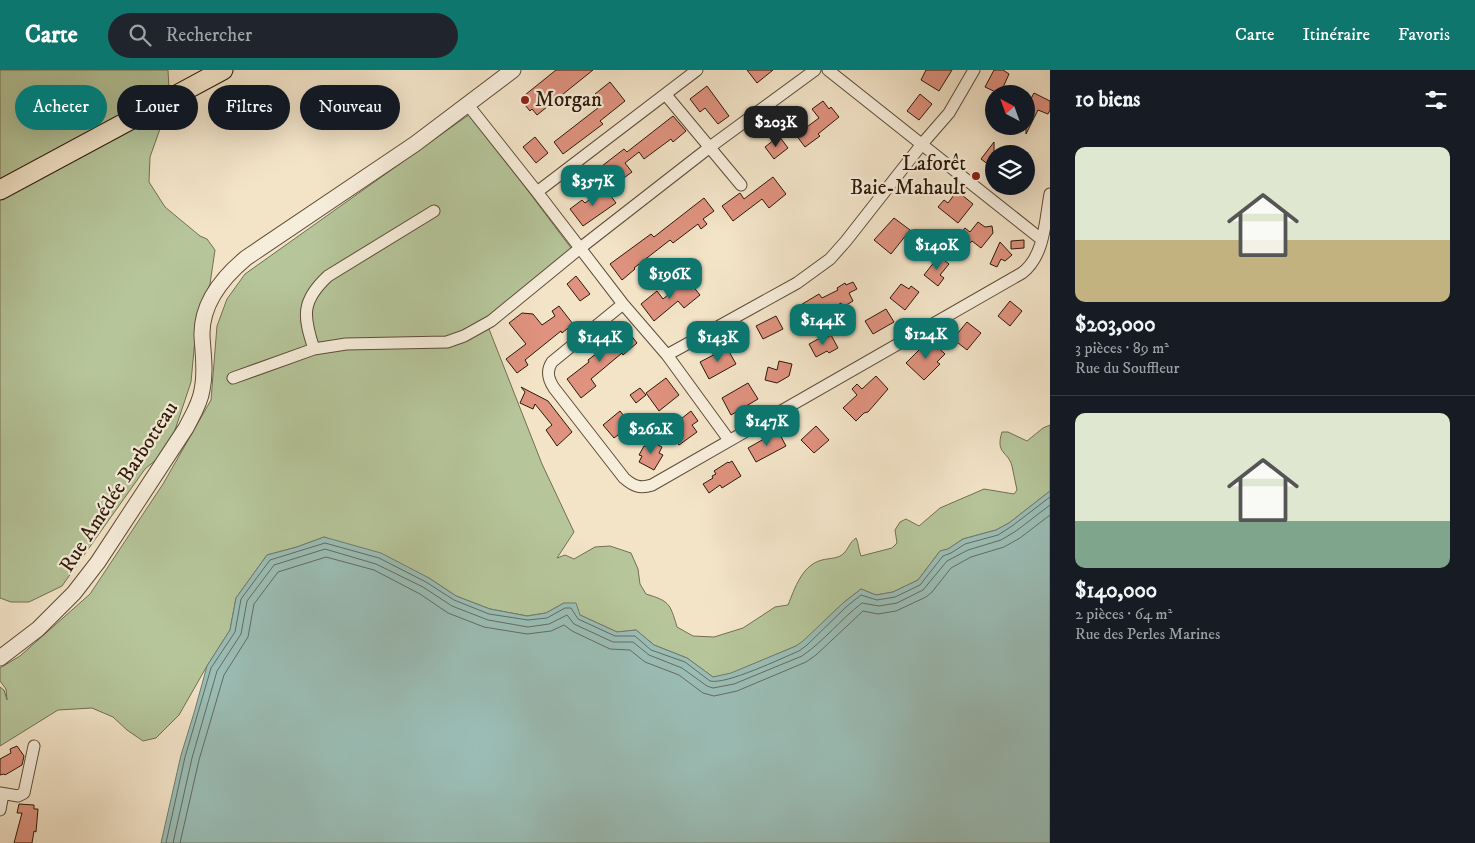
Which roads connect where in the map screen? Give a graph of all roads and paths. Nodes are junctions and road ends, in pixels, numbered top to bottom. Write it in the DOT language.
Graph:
graph roads {
  1 [pos="196,70"];
  2 [pos="223,70"];
  3 [pos="513,70"];
  4 [pos="697,70"];
  5 [pos="815,70"];
  6 [pos="828,70"];
  7 [pos="974,70"];
  8 [pos="666,94"];
  9 [pos="468,105"];
  10 [pos="922,144"];
  11 [pos="710,147"];
  12 [pos="0,176"];
  13 [pos="741,185"];
  14 [pos="0,190"];
  15 [pos="538,192"];
  16 [pos="1050,194"];
  17 [pos="434,211"];
  18 [pos="1041,240"];
  19 [pos="579,248"];
  20 [pos="623,304"];
  21 [pos="314,349"];
  22 [pos="667,355"];
  23 [pos="233,378"];
  24 [pos="729,440"];
  25 [pos="0,658"];
  26 [pos="34,746"];
  27 [pos="2,793"];
  28 [pos="0,810"];
  1 -- 12 [label="main road"];
  2 -- 14 [label="main road"];
  3 -- 9 [label="street, Rue Amédée Barbotteau"];
  4 -- 8 [label="street"];
  5 -- 11 [label="street"];
  6 -- 10 [label="street"];
  7 -- 10 [label="street"];
  8 -- 11 [label="street"];
  8 -- 15 [label="street"];
  9 -- 15 [label="street"];
  9 -- 25 [label="street, Rue Amédée Barbotteau"];
  10 -- 18 [label="street"];
  10 -- 22 [label="street"];
  11 -- 13 [label="street"];
  11 -- 19 [label="street"];
  15 -- 19 [label="street"];
  16 -- 18 [label="street"];
  17 -- 21 [label="street"];
  18 -- 24 [label="street"];
  19 -- 20 [label="street"];
  19 -- 21 [label="street"];
  20 -- 22 [label="street"];
  20 -- 24 [label="street"];
  21 -- 23 [label="street"];
  22 -- 24 [label="street"];
  26 -- 27 [label="street"];
  27 -- 28 [label="street"];
}
